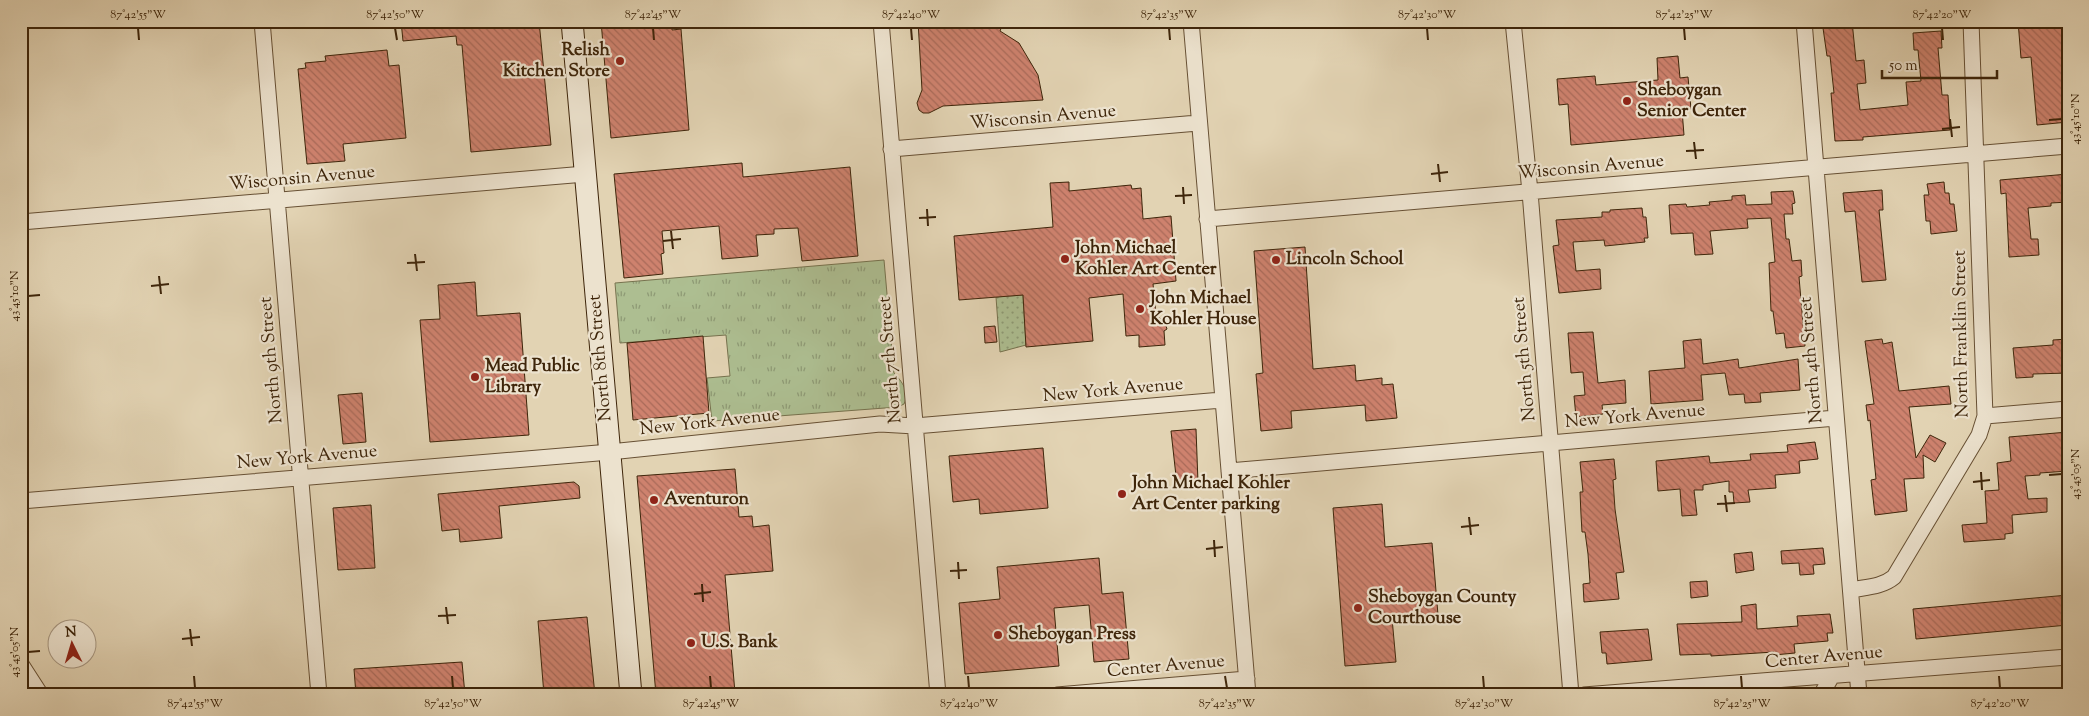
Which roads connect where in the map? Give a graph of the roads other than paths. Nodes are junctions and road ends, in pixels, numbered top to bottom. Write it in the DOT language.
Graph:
graph roads {
  1 [pos="262,21"];
  2 [pos="572,21"];
  3 [pos="881,21"];
  4 [pos="1191,21"];
  5 [pos="1513,21"];
  6 [pos="1804,21"];
  7 [pos="1971,21"];
  8 [pos="1198,123"];
  9 [pos="2068,146"];
  10 [pos="891,149"];
  11 [pos="1977,155"];
  12 [pos="1816,168"];
  13 [pos="585,174"];
  14 [pos="1530,192"];
  15 [pos="277,199"];
  16 [pos="1207,219"];
  17 [pos="21,222"];
  18 [pos="1222,400"];
  19 [pos="2068,409"];
  20 [pos="1985,416"];
  21 [pos="1836,418"];
  22 [pos="915,426"];
  23 [pos="1551,443"];
  24 [pos="610,452"];
  25 [pos="1229,471"];
  26 [pos="301,477"];
  27 [pos="21,501"];
  28 [pos="1851,590"];
  29 [pos="2068,657"];
  30 [pos="21,664"];
  31 [pos="1858,674"];
  32 [pos="1832,676"];
  33 [pos="1247,679"];
  34 [pos="41,695"];
  35 [pos="319,695"];
  36 [pos="631,695"];
  37 [pos="938,695"];
  38 [pos="1057,695"];
  39 [pos="1248,695"];
  40 [pos="1571,695"];
  41 [pos="1584,695"];
  42 [pos="1821,695"];
  43 [pos="1859,695"];
  1 -- 15 [label="street, North 9th Street"];
  2 -- 13 [label="main road, North 8th Street"];
  3 -- 10 [label="street, North 7th Street"];
  4 -- 8 [label="street"];
  5 -- 14 [label="street, North 5th Street"];
  6 -- 12 [label="street, North 4th Street"];
  7 -- 11 [label="street, North Franklin Street"];
  8 -- 10 [label="street, Wisconsin Avenue"];
  8 -- 16 [label="street"];
  9 -- 11 [label="street, Wisconsin Avenue"];
  10 -- 22 [label="street, North 7th Street"];
  11 -- 12 [label="street, Wisconsin Avenue"];
  11 -- 20 [label="street, North Franklin Street"];
  12 -- 14 [label="street, Wisconsin Avenue"];
  12 -- 21 [label="street, North 4th Street"];
  13 -- 15 [label="street, Wisconsin Avenue"];
  13 -- 24 [label="main road, North 8th Street"];
  14 -- 16 [label="street, Wisconsin Avenue"];
  14 -- 23 [label="street, North 5th Street"];
  15 -- 17 [label="street, Wisconsin Avenue"];
  15 -- 26 [label="street, North 9th Street"];
  16 -- 18 [label="street"];
  18 -- 22 [label="street, New York Avenue"];
  18 -- 25 [label="street"];
  19 -- 20 [label="street"];
  20 -- 28 [label="street, North Franklin Street"];
  21 -- 23 [label="street, New York Avenue"];
  21 -- 28 [label="street, North 4th Street"];
  22 -- 24 [label="street, New York Avenue"];
  22 -- 37 [label="street, North 7th Street"];
  23 -- 25 [label="street, New York Avenue"];
  23 -- 40 [label="street, North 5th Street"];
  24 -- 26 [label="street, New York Avenue"];
  24 -- 36 [label="main road, North 8th Street"];
  25 -- 33 [label="street"];
  26 -- 27 [label="street, New York Avenue"];
  26 -- 35 [label="street, North 9th Street"];
  28 -- 31 [label="street, North 4th Street"];
  29 -- 31 [label="street, Center Avenue"];
  30 -- 34 [label="street"];
  31 -- 32 [label="street, Center Avenue"];
  31 -- 43 [label="street, North 4th Street"];
  32 -- 41 [label="street, Center Avenue"];
  32 -- 42 [label="street"];
  33 -- 38 [label="street, Center Avenue"];
  33 -- 39 [label="street"];
}
